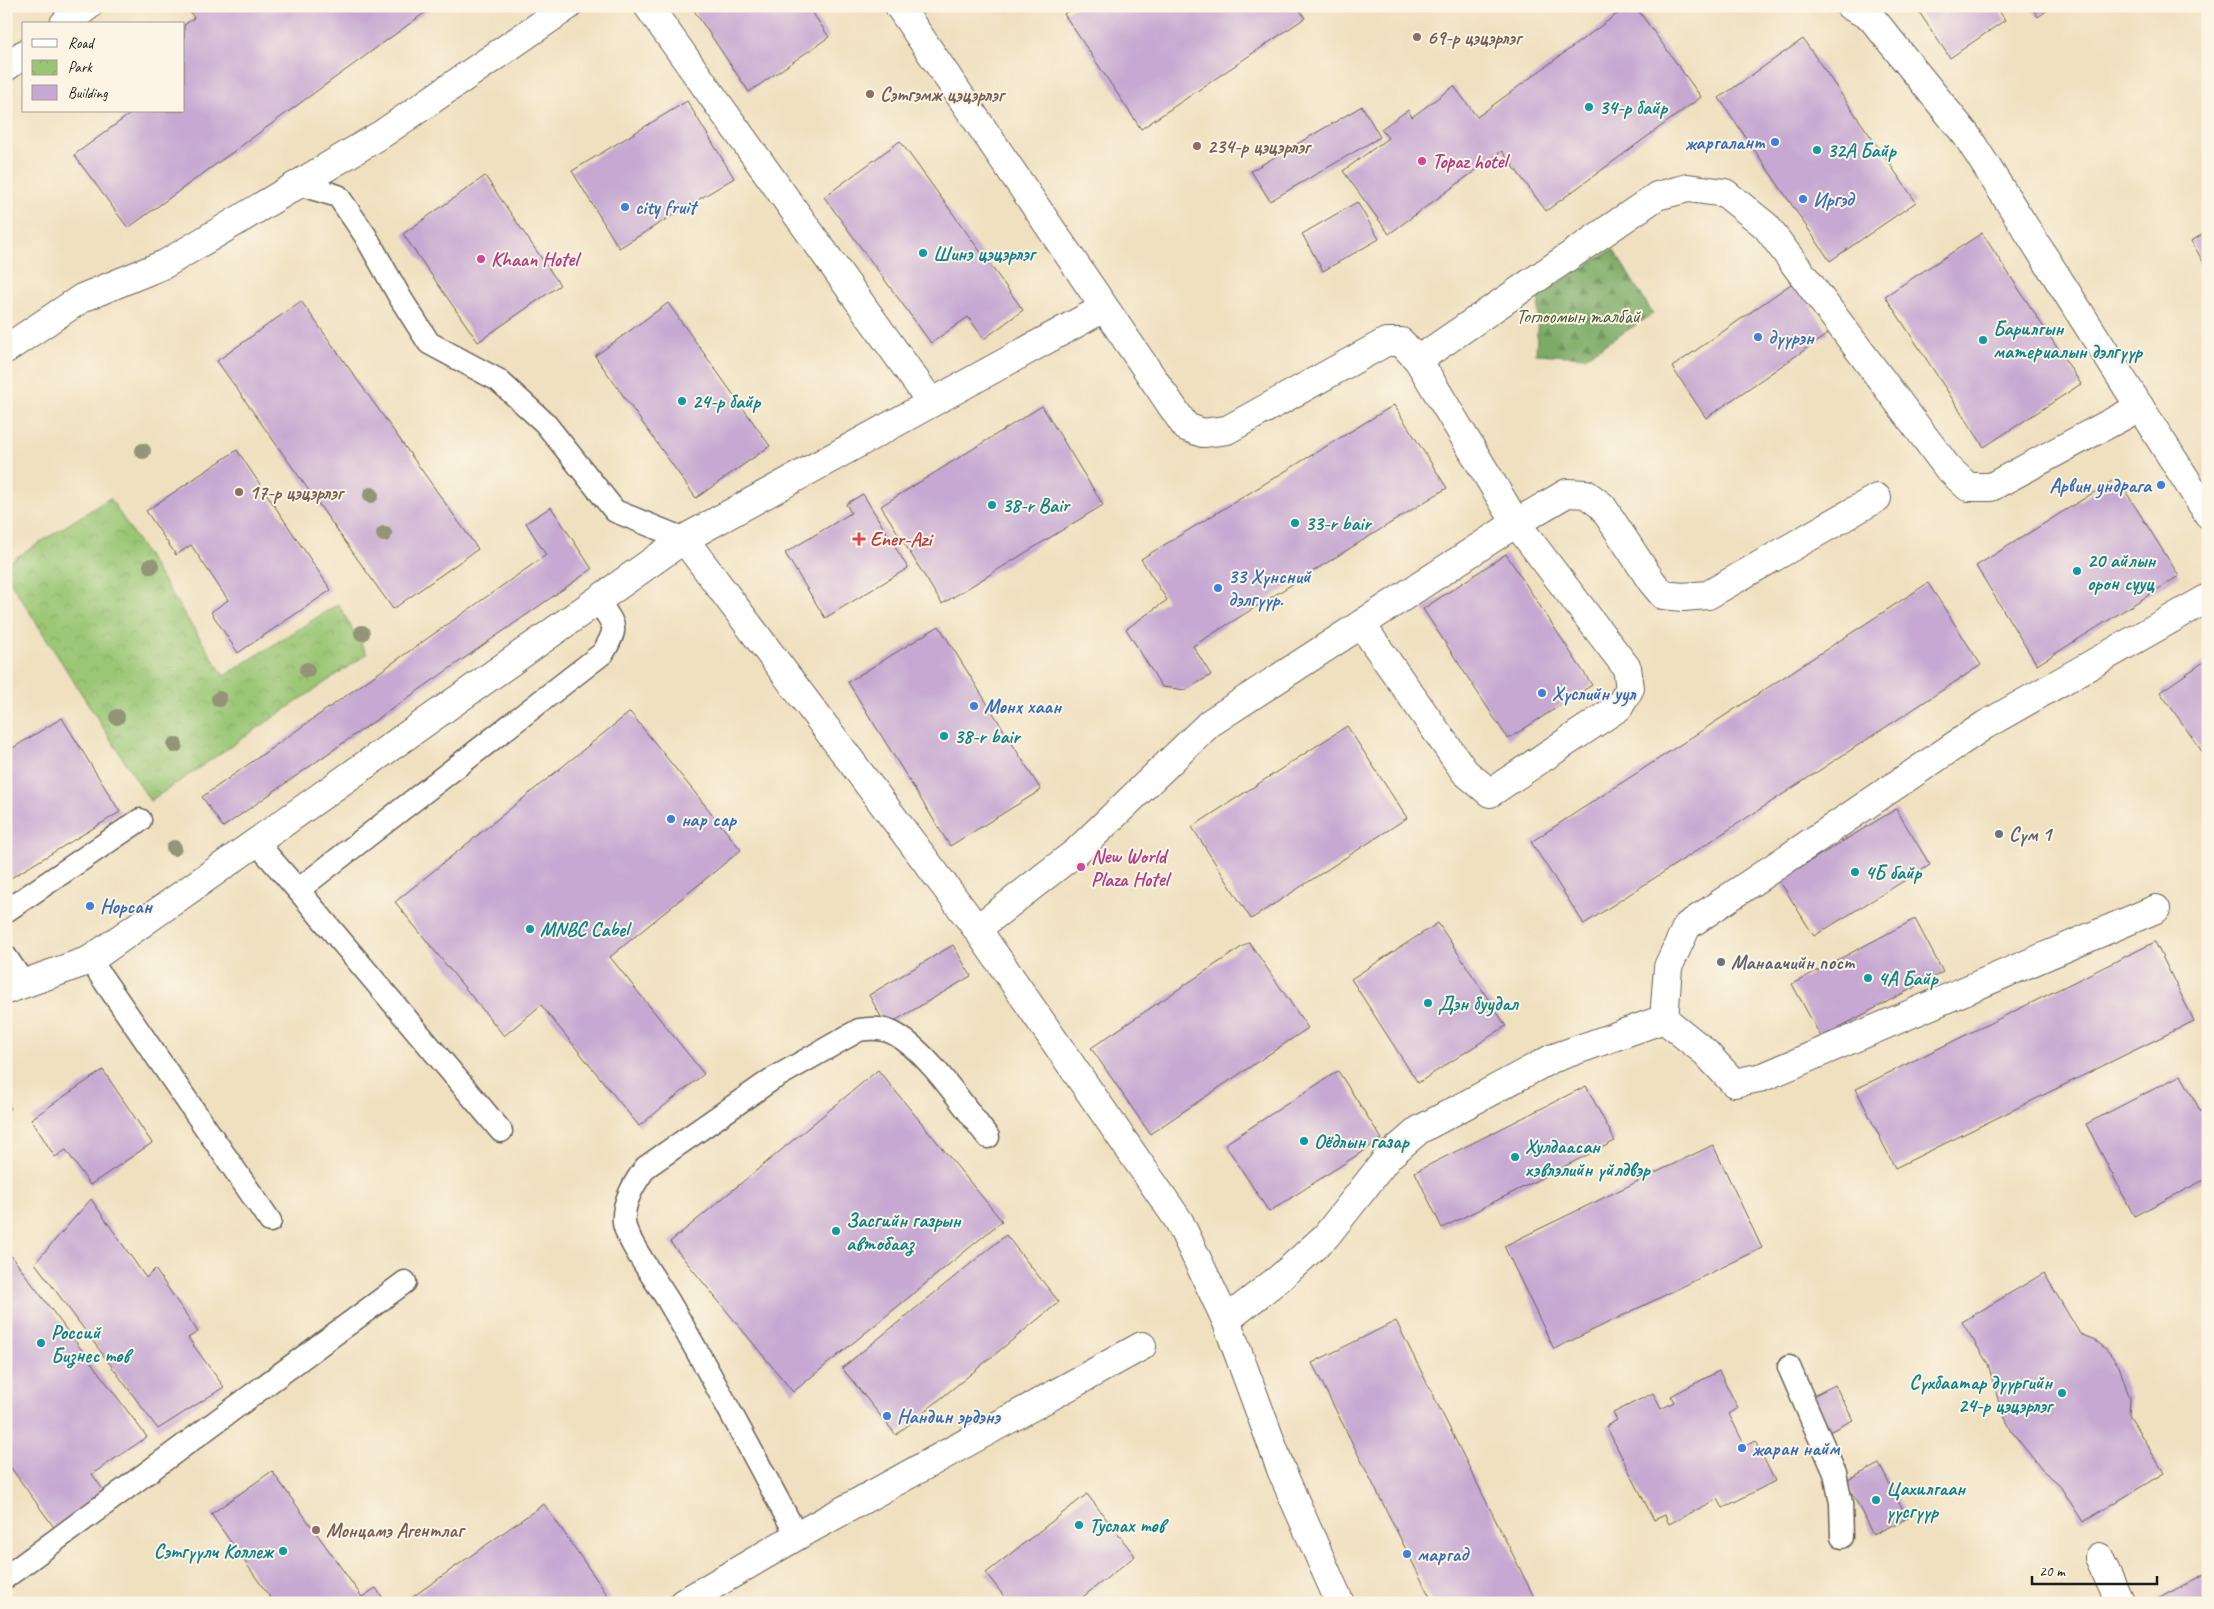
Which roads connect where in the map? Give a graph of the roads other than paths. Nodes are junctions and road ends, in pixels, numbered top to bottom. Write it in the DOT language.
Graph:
graph roads {
  1 [pos="88,6"];
  2 [pos="568,6"];
  3 [pos="648,6"];
  4 [pos="899,6"];
  5 [pos="1850,6"];
  6 [pos="67,22"];
  7 [pos="22,55"];
  8 [pos="6,67"];
  9 [pos="298,184"];
  10 [pos="1104,308"];
  11 [pos="6,349"];
  12 [pos="1418,360"];
  13 [pos="931,402"];
  14 [pos="2140,407"];
  15 [pos="1877,498"];
  16 [pos="2208,514"];
  17 [pos="1516,523"];
  18 [pos="684,539"];
  19 [pos="2208,598"];
  20 [pos="598,600"];
  21 [pos="1361,624"];
  22 [pos="140,820"];
  23 [pos="256,842"];
  24 [pos="298,890"];
  25 [pos="2156,909"];
  26 [pos="6,911"];
  27 [pos="977,929"];
  28 [pos="6,958"];
  29 [pos="90,960"];
  30 [pos="15,987"];
  31 [pos="1664,1019"];
  32 [pos="501,1131"];
  33 [pos="988,1137"];
  34 [pos="270,1221"];
  35 [pos="406,1282"];
  36 [pos="1226,1320"];
  37 [pos="1142,1346"];
  38 [pos="1790,1367"];
  39 [pos="797,1536"];
  40 [pos="1842,1537"];
  41 [pos="2099,1557"];
  42 [pos="6,1576"];
  43 [pos="683,1603"];
  44 [pos="1340,1603"];
  45 [pos="2120,1603"];
  1 -- 6 [label="street"];
  2 -- 9 [label="street"];
  3 -- 13 [label="street"];
  4 -- 10 [label="street"];
  5 -- 14 [label="street"];
  7 -- 8 [label="street"];
  9 -- 11 [label="street"];
  9 -- 18 [label="lane"];
  10 -- 12 [label="street"];
  10 -- 13 [label="street"];
  12 -- 14 [label="street"];
  12 -- 17 [label="street"];
  13 -- 18 [label="street"];
  14 -- 16 [label="street"];
  15 -- 17 [label="street"];
  17 -- 21 [label="street"];
  17 -- 21 [label="street"];
  18 -- 20 [label="street"];
  18 -- 27 [label="street"];
  19 -- 31 [label="street"];
  20 -- 23 [label="street"];
  20 -- 24 [label="lane"];
  21 -- 27 [label="street"];
  22 -- 26 [label="lane"];
  23 -- 24 [label="lane"];
  23 -- 29 [label="street"];
  24 -- 32 [label="lane"];
  25 -- 31 [label="street"];
  27 -- 36 [label="street"];
  28 -- 30 [label="lane"];
  29 -- 30 [label="street"];
  29 -- 34 [label="lane"];
  31 -- 36 [label="street"];
  33 -- 39 [label="lane"];
  35 -- 42 [label="lane"];
  36 -- 44 [label="street"];
  37 -- 39 [label="street"];
  38 -- 40 [label="lane"];
  39 -- 43 [label="street"];
  41 -- 45 [label="street"];
}
